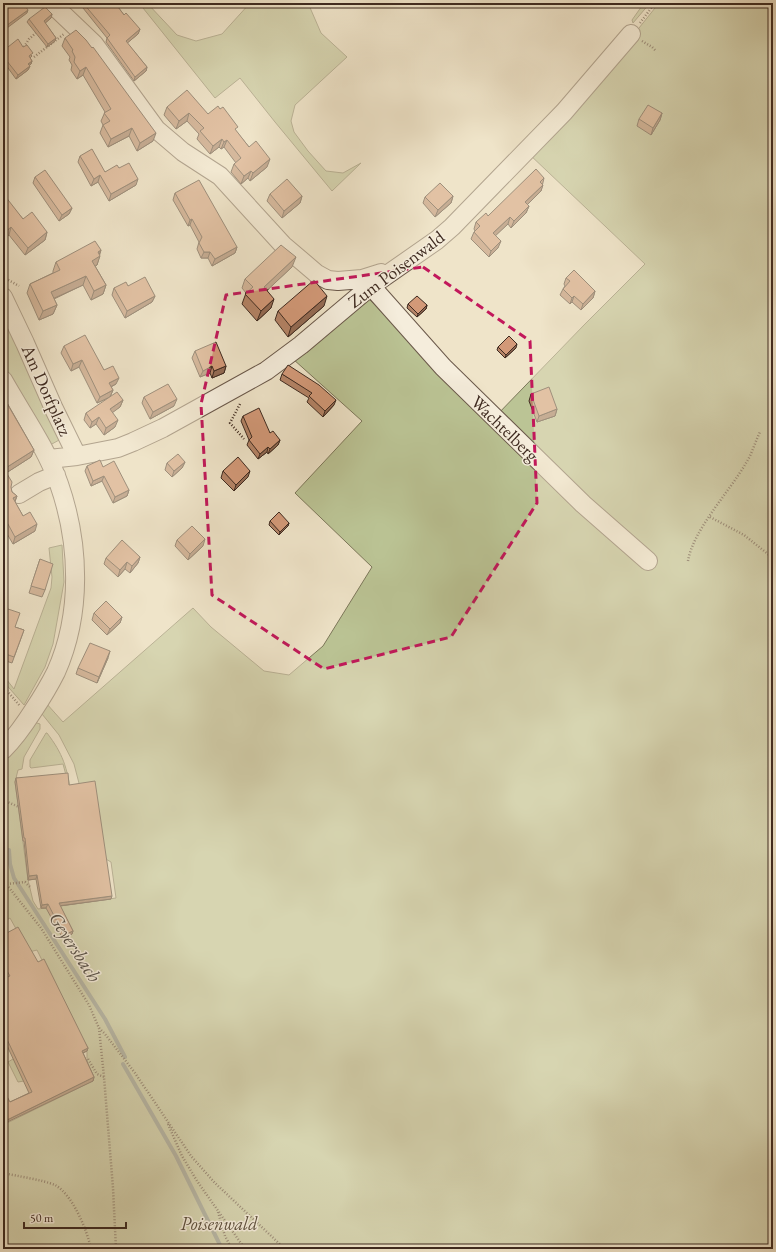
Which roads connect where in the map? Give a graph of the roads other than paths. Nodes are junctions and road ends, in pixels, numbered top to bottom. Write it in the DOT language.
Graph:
graph roads {
  1 [pos="51,3"];
  2 [pos="631,34"];
  3 [pos="396,266"];
  4 [pos="370,286"];
  5 [pos="3,297"];
  6 [pos="3,380"];
  7 [pos="78,456"];
  8 [pos="49,459"];
  9 [pos="56,476"];
  10 [pos="19,494"];
  11 [pos="648,561"];
  12 [pos="3,750"];
  1 -- 3 [label="street"];
  2 -- 3 [label="street, Zum Poisenwald"];
  3 -- 4 [label="street, Zum Poisenwald"];
  4 -- 7 [label="street, Zum Poisenwald"];
  4 -- 11 [label="street, Wachtelberg"];
  5 -- 7 [label="street, Am Dorfplatz"];
  6 -- 8 [label="street, Am Dorfplatz"];
  7 -- 8 [label="street, Am Dorfplatz"];
  8 -- 9 [label="street, Am Dorfplatz"];
  9 -- 10 [label="street"];
  9 -- 12 [label="street, Am Dorfplatz"];
}
